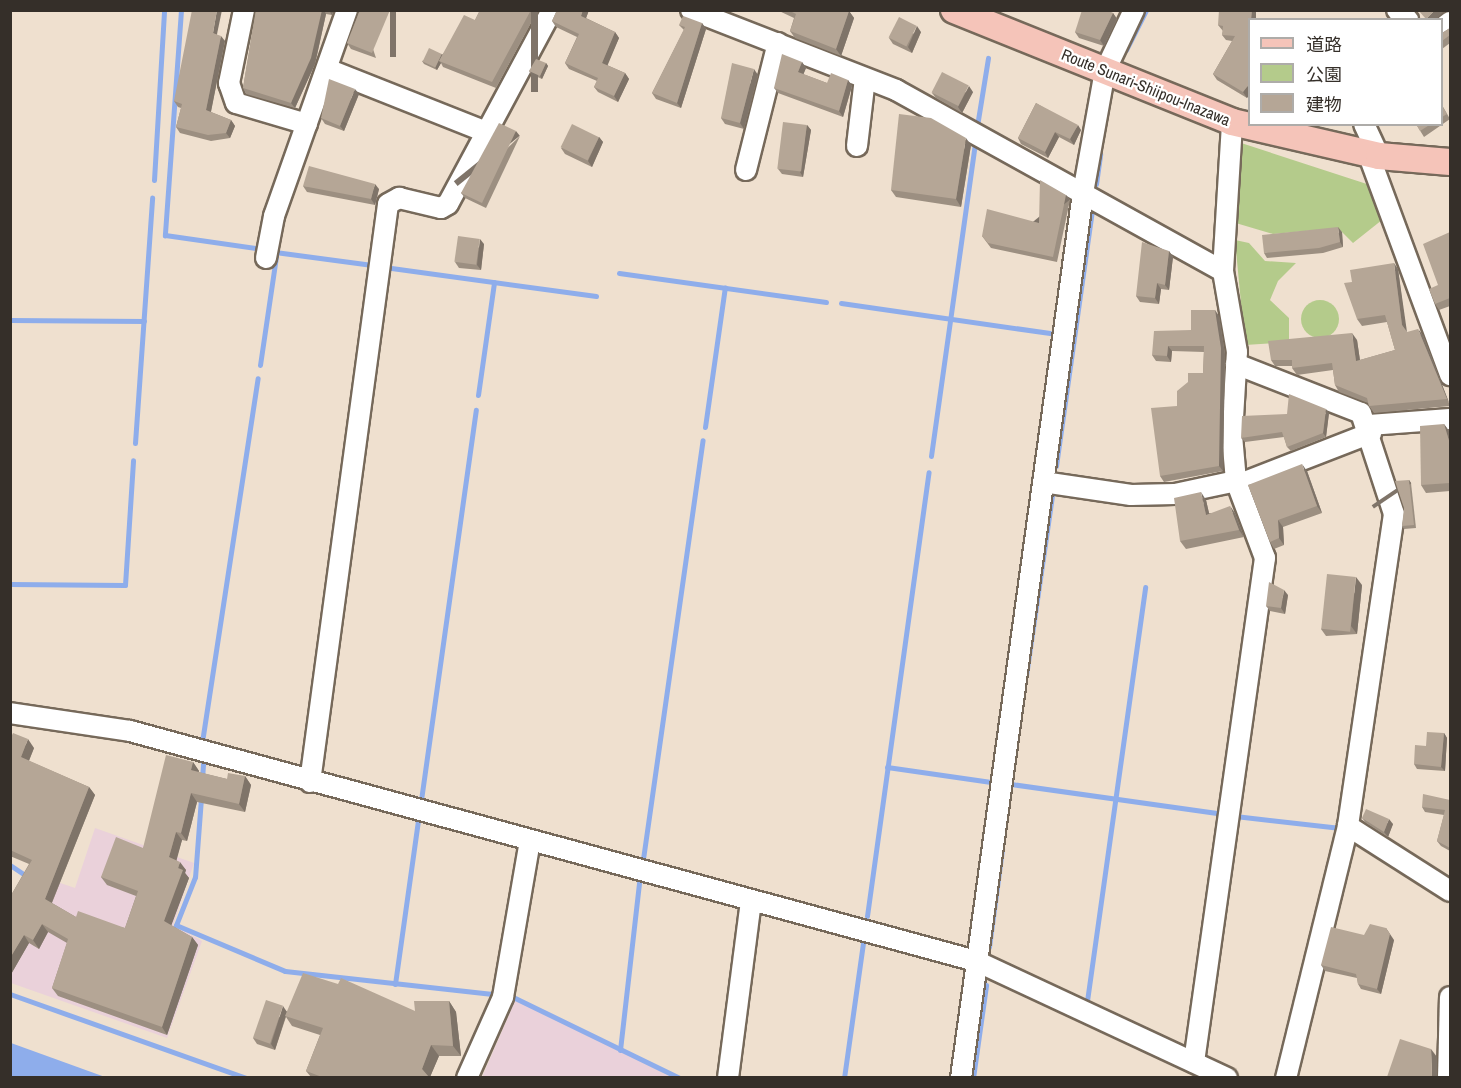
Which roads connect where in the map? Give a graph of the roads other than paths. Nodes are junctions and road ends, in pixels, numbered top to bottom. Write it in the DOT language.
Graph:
graph roads {
  1 [pos="244,10"];
  2 [pos="347,10"];
  3 [pos="552,10"];
  4 [pos="691,10"];
  5 [pos="954,10"];
  6 [pos="1134,10"];
  7 [pos="778,43"];
  8 [pos="327,69"];
  9 [pos="1105,71"];
  10 [pos="865,78"];
  11 [pos="1242,118"];
  12 [pos="307,124"];
  13 [pos="1271,126"];
  14 [pos="1365,126"];
  15 [pos="486,132"];
  16 [pos="857,146"];
  17 [pos="1373,154"];
  18 [pos="1450,162"];
  19 [pos="746,170"];
  20 [pos="1083,193"];
  21 [pos="266,258"];
  22 [pos="1223,271"];
  23 [pos="1236,364"];
  24 [pos="1450,375"];
  25 [pos="1450,419"];
  26 [pos="1370,429"];
  27 [pos="1043,482"];
  28 [pos="1237,483"];
  29 [pos="10,713"];
  30 [pos="310,782"];
  31 [pos="1348,826"];
  32 [pos="530,840"];
  33 [pos="1450,891"];
  34 [pos="751,901"];
  35 [pos="976,961"];
  36 [pos="1450,997"];
  37 [pos="1194,1062"];
  38 [pos="466,1077"];
  39 [pos="728,1077"];
  40 [pos="961,1077"];
  41 [pos="1227,1077"];
  42 [pos="1286,1077"];
  43 [pos="1448,1077"];
  1 -- 12 [label="street"];
  2 -- 8 [label="street"];
  3 -- 15 [label="street"];
  4 -- 7 [label="street"];
  5 -- 9 [label="main road, Route Sunari-Shiipou-Inazawa"];
  6 -- 9 [label="street"];
  7 -- 10 [label="street"];
  7 -- 19 [label="street"];
  8 -- 12 [label="street"];
  8 -- 15 [label="street"];
  9 -- 11 [label="main road, Route Sunari-Shiipou-Inazawa"];
  9 -- 20 [label="street"];
  10 -- 16 [label="street"];
  10 -- 20 [label="street"];
  11 -- 22 [label="street"];
  12 -- 21 [label="street"];
  13 -- 17 [label="main road, Route Sunari-Shiipou-Inazawa"];
  14 -- 17 [label="street"];
  15 -- 30 [label="street"];
  17 -- 18 [label="main road, Route Sunari-Shiipou-Inazawa"];
  17 -- 24 [label="street"];
  20 -- 22 [label="street"];
  20 -- 27 [label="street"];
  22 -- 23 [label="street"];
  23 -- 26 [label="street"];
  23 -- 28 [label="street"];
  25 -- 26 [label="street"];
  26 -- 28 [label="street"];
  26 -- 31 [label="street"];
  27 -- 28 [label="street"];
  27 -- 35 [label="street"];
  28 -- 37 [label="street"];
  29 -- 30 [label="street"];
  30 -- 32 [label="street"];
  31 -- 33 [label="street"];
  31 -- 42 [label="street"];
  32 -- 34 [label="street"];
  32 -- 38 [label="street"];
  34 -- 35 [label="street"];
  34 -- 39 [label="street"];
  35 -- 37 [label="street"];
  35 -- 40 [label="street"];
  36 -- 43 [label="street"];
  37 -- 41 [label="street"];
}
